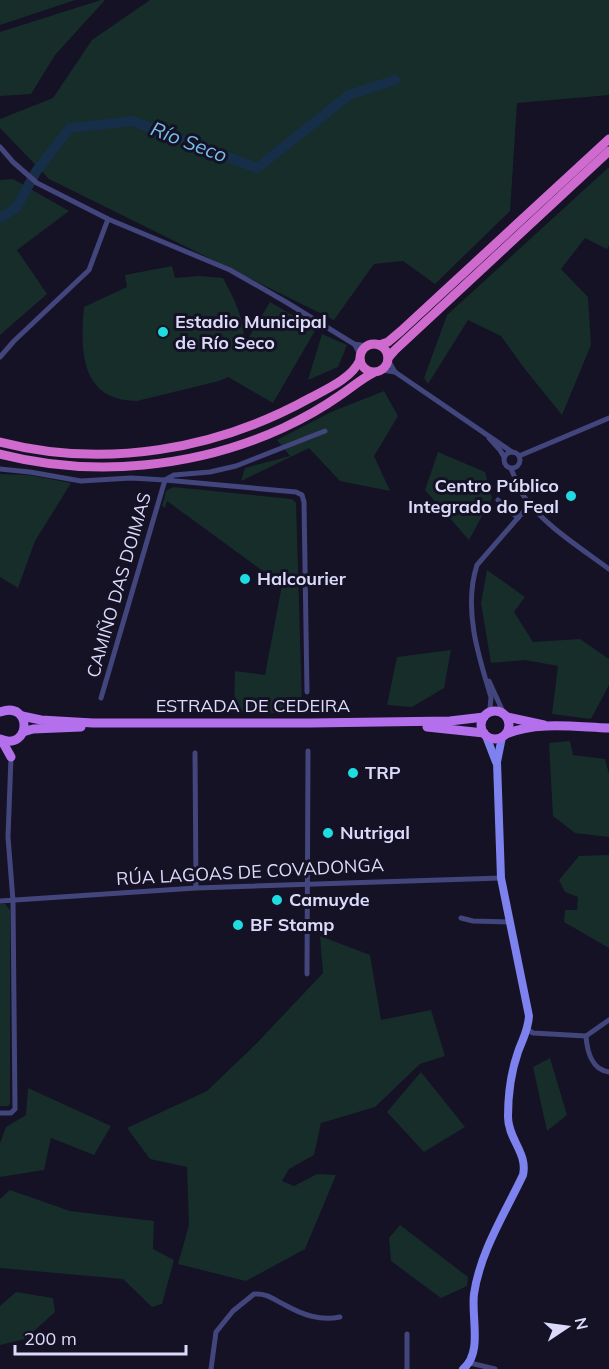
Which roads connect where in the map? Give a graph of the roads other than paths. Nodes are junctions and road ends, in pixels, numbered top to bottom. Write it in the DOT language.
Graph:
graph roads {
  1 [pos="609,139"];
  2 [pos="0,147"];
  3 [pos="609,151"];
  4 [pos="108,219"];
  5 [pos="354,344"];
  6 [pos="379,345"];
  7 [pos="367,346"];
  8 [pos="0,357"];
  9 [pos="360,357"];
  10 [pos="388,359"];
  11 [pos="377,371"];
  12 [pos="395,372"];
  13 [pos="607,418"];
  14 [pos="479,429"];
  15 [pos="325,431"];
  16 [pos="0,442"];
  17 [pos="512,452"];
  18 [pos="0,454"];
  19 [pos="519,456"];
  20 [pos="504,457"];
  21 [pos="0,469"];
  22 [pos="511,469"];
  23 [pos="165,480"];
  24 [pos="498,500"];
  25 [pos="530,504"];
  26 [pos="518,518"];
  27 [pos="609,569"];
  28 [pos="482,666"];
  29 [pos="307,692"];
  30 [pos="101,698"];
  31 [pos="0,712"];
  32 [pos="22,716"];
  33 [pos="485,716"];
  34 [pos="505,716"];
  35 [pos="549,726"];
  36 [pos="609,728"];
  37 [pos="23,732"];
  38 [pos="485,734"];
  39 [pos="504,736"];
  40 [pos="1,740"];
  41 [pos="15,740"];
  42 [pos="308,751"];
  43 [pos="195,753"];
  44 [pos="11,757"];
  45 [pos="496,762"];
  46 [pos="501,878"];
  47 [pos="309,884"];
  48 [pos="196,888"];
  49 [pos="0,901"];
  50 [pos="13,901"];
  51 [pos="461,918"];
  52 [pos="509,922"];
  53 [pos="307,974"];
  54 [pos="609,1020"];
  55 [pos="528,1030"];
  56 [pos="586,1036"];
  57 [pos="609,1072"];
  58 [pos="0,1113"];
  59 [pos="340,1317"];
  60 [pos="407,1334"];
  61 [pos="470,1363"];
  62 [pos="211,1369"];
  63 [pos="407,1369"];
  64 [pos="463,1369"];
  65 [pos="495,1369"];
  1 -- 6 [label="highway"];
  2 -- 4 [label="street"];
  3 -- 10 [label="highway"];
  4 -- 5 [label="street"];
  4 -- 8 [label="street"];
  5 -- 7 [label="street"];
  5 -- 9 [label="street"];
  6 -- 7 [label="highway"];
  6 -- 10 [label="highway"];
  7 -- 9 [label="highway"];
  9 -- 11 [label="highway"];
  9 -- 16 [label="highway"];
  10 -- 11 [label="highway"];
  10 -- 12 [label="street"];
  11 -- 12 [label="street"];
  11 -- 18 [label="highway"];
  12 -- 14 [label="street"];
  13 -- 19 [label="street"];
  14 -- 17 [label="street"];
  14 -- 20 [label="street"];
  15 -- 23 [label="street"];
  17 -- 19 [label="street"];
  17 -- 20 [label="street"];
  19 -- 22 [label="street"];
  20 -- 22 [label="street"];
  21 -- 23 [label="street"];
  22 -- 25 [label="street"];
  23 -- 29 [label="street"];
  23 -- 30 [label="street, CAMIÑO DAS DOIMAS"];
  24 -- 26 [label="street"];
  25 -- 26 [label="street"];
  25 -- 27 [label="street"];
  26 -- 28 [label="street"];
  28 -- 33 [label="street"];
  28 -- 34 [label="street"];
  31 -- 32 [label="main road, ESTRADA DE CEDEIRA"];
  32 -- 33 [label="main road, ESTRADA DE CEDEIRA"];
  32 -- 37 [label="main road"];
  33 -- 34 [label="main road"];
  33 -- 38 [label="main road"];
  34 -- 35 [label="main road"];
  34 -- 39 [label="main road"];
  35 -- 36 [label="main road"];
  35 -- 39 [label="main road"];
  37 -- 38 [label="main road, ESTRADA DE CEDEIRA"];
  37 -- 41 [label="main road"];
  38 -- 39 [label="main road"];
  38 -- 45 [label="main road"];
  39 -- 45 [label="main road"];
  40 -- 41 [label="main road"];
  40 -- 44 [label="main road"];
  41 -- 44 [label="main road"];
  42 -- 47 [label="street"];
  43 -- 48 [label="street"];
  44 -- 50 [label="street"];
  45 -- 46 [label="main road"];
  46 -- 47 [label="street, RÚA LAGOAS DE COVADONGA"];
  46 -- 52 [label="main road"];
  47 -- 48 [label="street, RÚA LAGOAS DE COVADONGA"];
  47 -- 53 [label="street"];
  48 -- 50 [label="street, RÚA LAGOAS DE COVADONGA"];
  49 -- 50 [label="street, RÚA LAGOAS DE COVADONGA"];
  50 -- 58 [label="street"];
  51 -- 52 [label="street"];
  52 -- 55 [label="main road"];
  54 -- 56 [label="street"];
  55 -- 56 [label="street"];
  55 -- 61 [label="main road"];
  56 -- 57 [label="street"];
  59 -- 62 [label="street"];
  60 -- 63 [label="street"];
  61 -- 64 [label="main road"];
  61 -- 65 [label="street"];
}
